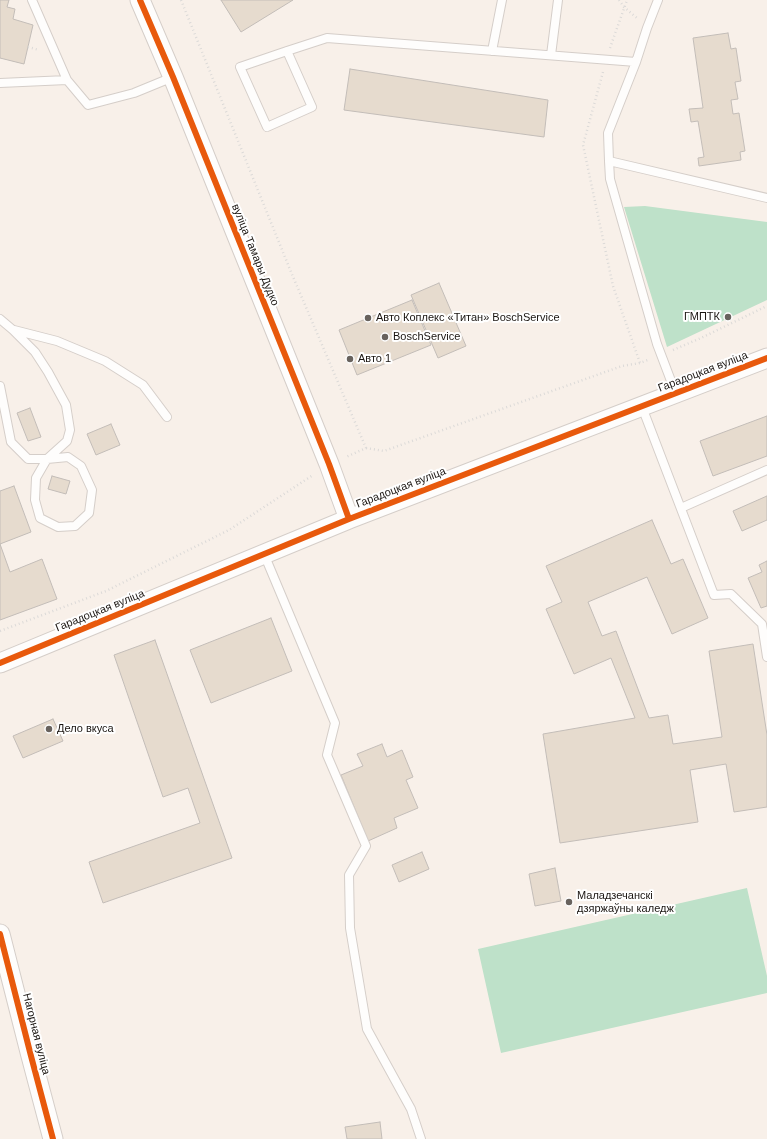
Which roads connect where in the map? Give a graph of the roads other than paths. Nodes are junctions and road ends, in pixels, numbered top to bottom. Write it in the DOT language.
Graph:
graph roads {
  1 [pos="32,0"];
  2 [pos="140,0"];
  3 [pos="502,0"];
  4 [pos="558,0"];
  5 [pos="658,0"];
  6 [pos="287,51"];
  7 [pos="492,51"];
  8 [pos="551,55"];
  9 [pos="636,62"];
  10 [pos="172,77"];
  11 [pos="66,80"];
  12 [pos="0,83"];
  13 [pos="609,161"];
  14 [pos="767,198"];
  15 [pos="0,319"];
  16 [pos="14,330"];
  17 [pos="767,358"];
  18 [pos="0,386"];
  19 [pos="676,394"];
  20 [pos="642,406"];
  21 [pos="167,417"];
  22 [pos="47,459"];
  23 [pos="767,470"];
  24 [pos="681,508"];
  25 [pos="349,519"];
  26 [pos="264,554"];
  27 [pos="767,657"];
  28 [pos="0,663"];
  29 [pos="0,934"];
  30 [pos="53,1139"];
  31 [pos="420,1139"];
  1 -- 11 [label="lane"];
  2 -- 10 [label="street, вуліца Тамары Дудко"];
  3 -- 7 [label="lane"];
  4 -- 8 [label="lane"];
  5 -- 9 [label="lane"];
  6 -- 6 [label="lane"];
  6 -- 7 [label="lane"];
  7 -- 8 [label="lane"];
  8 -- 9 [label="lane"];
  9 -- 13 [label="lane"];
  10 -- 11 [label="lane"];
  10 -- 25 [label="street, вуліца Тамары Дудко"];
  11 -- 12 [label="lane"];
  13 -- 14 [label="lane"];
  13 -- 19 [label="lane"];
  15 -- 16 [label="lane"];
  16 -- 21 [label="lane"];
  16 -- 22 [label="lane"];
  17 -- 19 [label="street, Гарадоцкая вуліца"];
  18 -- 22 [label="lane"];
  19 -- 20 [label="street, Гарадоцкая вуліца"];
  20 -- 24 [label="lane"];
  20 -- 25 [label="street, Гарадоцкая вуліца"];
  22 -- 22 [label="lane"];
  23 -- 24 [label="lane"];
  24 -- 27 [label="lane"];
  25 -- 26 [label="street, Гарадоцкая вуліца"];
  26 -- 28 [label="street, Гарадоцкая вуліца"];
  26 -- 31 [label="lane"];
  29 -- 30 [label="street, Нагорная вуліца"];
}
